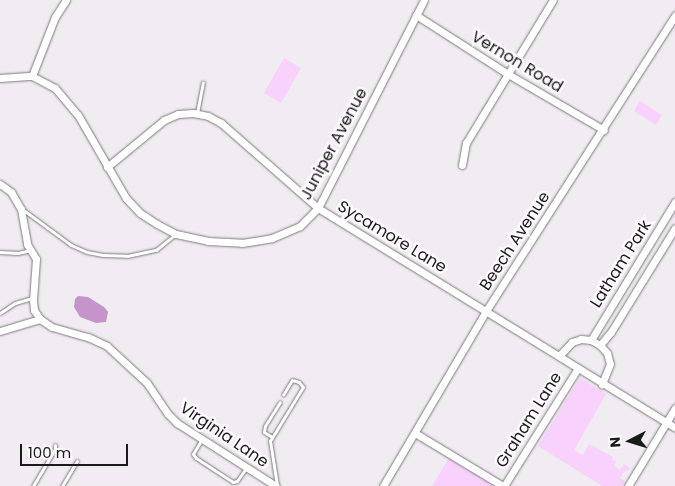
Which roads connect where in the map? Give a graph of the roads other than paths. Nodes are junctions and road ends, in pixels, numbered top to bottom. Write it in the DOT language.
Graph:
graph roads {
  1 [pos="66,0"];
  2 [pos="424,0"];
  3 [pos="553,0"];
  4 [pos="416,15"];
  5 [pos="675,15"];
  6 [pos="508,74"];
  7 [pos="32,76"];
  8 [pos="0,78"];
  9 [pos="203,83"];
  10 [pos="197,114"];
  11 [pos="604,130"];
  12 [pos="462,164"];
  13 [pos="106,167"];
  14 [pos="0,184"];
  15 [pos="675,202"];
  16 [pos="318,208"];
  17 [pos="21,209"];
  18 [pos="675,228"];
  19 [pos="176,234"];
  20 [pos="32,250"];
  21 [pos="0,252"];
  22 [pos="626,281"];
  23 [pos="637,289"];
  24 [pos="33,298"];
  25 [pos="486,311"];
  26 [pos="0,313"];
  27 [pos="40,319"];
  28 [pos="0,331"];
  29 [pos="591,340"];
  30 [pos="600,345"];
  31 [pos="559,356"];
  32 [pos="578,368"];
  33 [pos="602,384"];
  34 [pos="284,395"];
  35 [pos="280,402"];
  36 [pos="675,408"];
  37 [pos="666,423"];
  38 [pos="675,428"];
  39 [pos="415,433"];
  40 [pos="272,437"];
  41 [pos="202,439"];
  42 [pos="55,446"];
  43 [pos="77,461"];
  44 [pos="246,467"];
  45 [pos="33,486"];
  46 [pos="62,486"];
  47 [pos="276,486"];
  48 [pos="383,486"];
  49 [pos="503,486"];
  50 [pos="628,486"];
  1 -- 7 [label="street"];
  2 -- 4 [label="street, Juniper Avenue"];
  3 -- 6 [label="street"];
  4 -- 6 [label="street, Vernon Road"];
  4 -- 16 [label="street, Juniper Avenue"];
  5 -- 11 [label="street, Beech Avenue"];
  6 -- 11 [label="street, Vernon Road"];
  6 -- 12 [label="street"];
  7 -- 8 [label="street"];
  7 -- 13 [label="street, Juniper Avenue"];
  9 -- 10 [label="lane"];
  10 -- 13 [label="street, Sycamore Lane"];
  10 -- 16 [label="street, Sycamore Lane"];
  11 -- 25 [label="street, Beech Avenue"];
  13 -- 19 [label="street, Juniper Avenue"];
  14 -- 17 [label="street"];
  15 -- 22 [label="street, Latham Park"];
  16 -- 19 [label="street, Juniper Avenue"];
  16 -- 25 [label="street, Sycamore Lane"];
  17 -- 19 [label="lane"];
  17 -- 20 [label="street"];
  18 -- 23 [label="street, Latham Park"];
  20 -- 21 [label="lane"];
  20 -- 24 [label="street"];
  22 -- 23 [label="lane"];
  22 -- 29 [label="street, Latham Park"];
  23 -- 30 [label="street, Latham Park"];
  24 -- 26 [label="lane"];
  24 -- 27 [label="street"];
  25 -- 31 [label="street, Sycamore Lane"];
  25 -- 39 [label="street, Beech Avenue"];
  27 -- 28 [label="street"];
  27 -- 41 [label="street, Virginia Lane"];
  29 -- 30 [label="street"];
  29 -- 31 [label="street"];
  30 -- 33 [label="street"];
  31 -- 32 [label="street, Sycamore Lane"];
  32 -- 33 [label="street, Sycamore Lane"];
  32 -- 49 [label="street, Graham Lane"];
  33 -- 37 [label="street, Sycamore Lane"];
  34 -- 40 [label="lane"];
  35 -- 40 [label="lane"];
  36 -- 37 [label="street"];
  37 -- 38 [label="street, Sycamore Lane"];
  37 -- 50 [label="street"];
  39 -- 48 [label="street, Beech Avenue"];
  39 -- 49 [label="street"];
  40 -- 47 [label="lane"];
  41 -- 44 [label="street, Virginia Lane"];
  41 -- 44 [label="lane"];
  42 -- 45 [label="lane"];
  43 -- 46 [label="lane"];
  44 -- 47 [label="street, Virginia Lane"];
}
